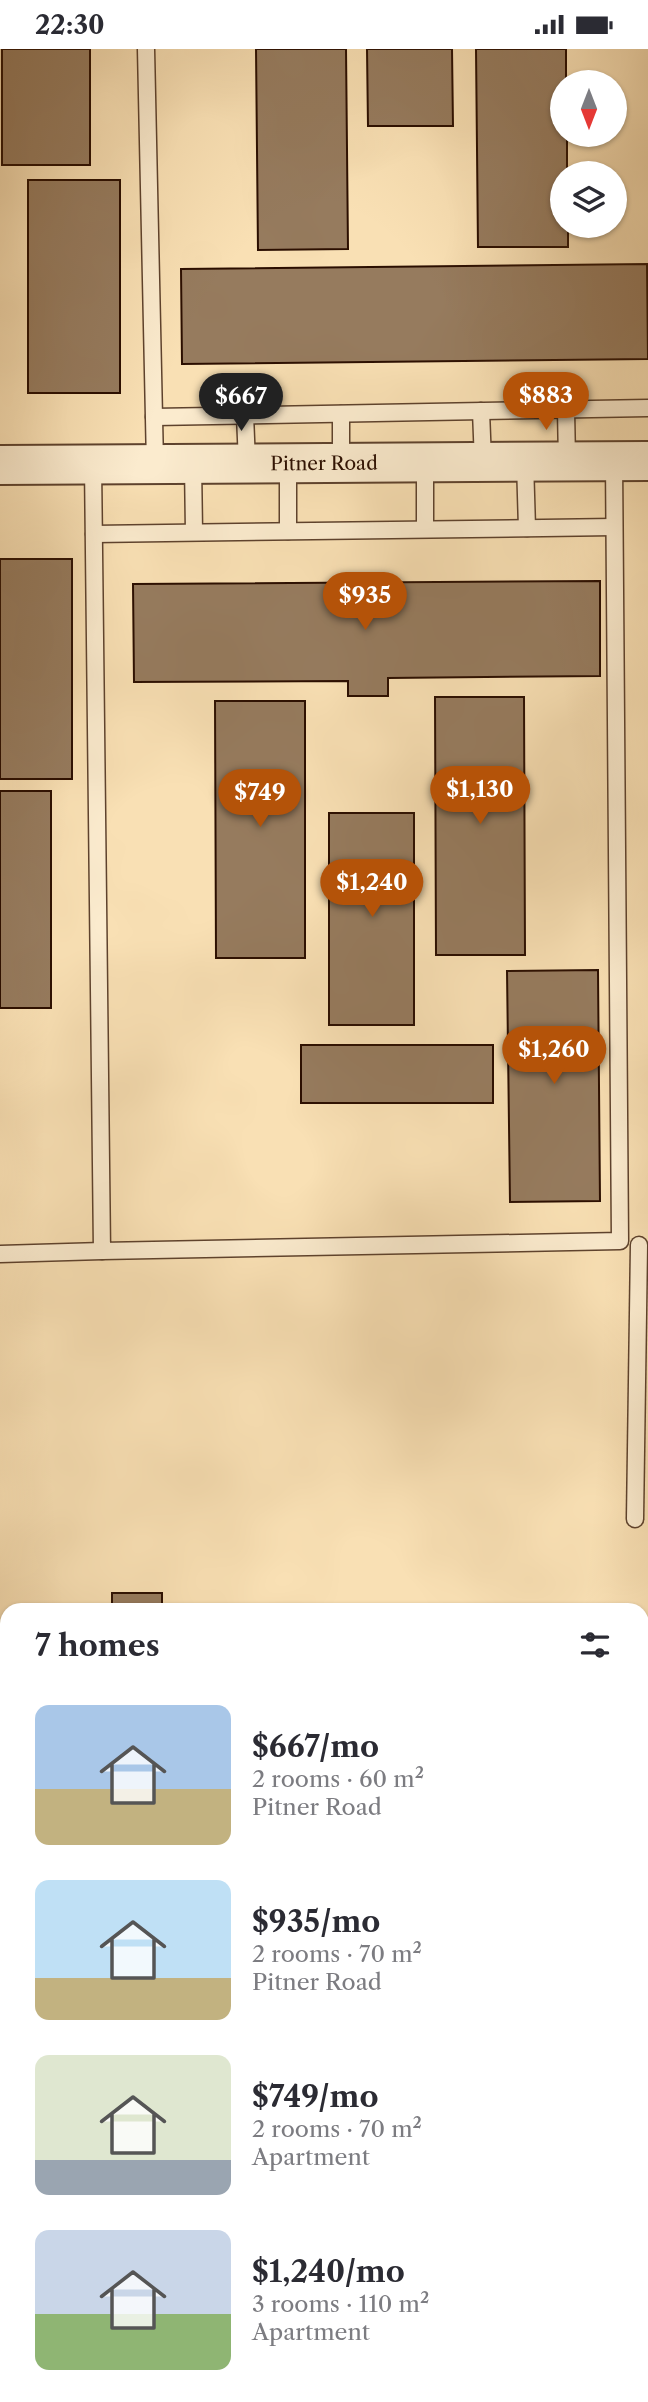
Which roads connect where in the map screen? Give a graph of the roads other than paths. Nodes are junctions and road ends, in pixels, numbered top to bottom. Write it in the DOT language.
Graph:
graph roads {
  1 [pos="146,49"];
  2 [pos="648,408"];
  3 [pos="566,410"];
  4 [pos="481,411"];
  5 [pos="341,414"];
  6 [pos="245,415"];
  7 [pos="154,417"];
  8 [pos="568,461"];
  9 [pos="631,461"];
  10 [pos="483,462"];
  11 [pos="525,462"];
  12 [pos="247,463"];
  13 [pos="288,463"];
  14 [pos="341,463"];
  15 [pos="425,463"];
  16 [pos="93,464"];
  17 [pos="155,464"];
  18 [pos="193,464"];
  19 [pos="0,465"];
  20 [pos="614,527"];
  21 [pos="527,528"];
  22 [pos="425,529"];
  23 [pos="288,531"];
  24 [pos="194,532"];
  25 [pos="94,534"];
  26 [pos="620,1241"];
  27 [pos="643,1246"];
  28 [pos="102,1251"];
  29 [pos="0,1254"];
  30 [pos="635,1519"];
  1 -- 7 [label="lane"];
  2 -- 3 [label="lane"];
  3 -- 4 [label="lane"];
  3 -- 8 [label="lane"];
  4 -- 5 [label="lane"];
  4 -- 10 [label="lane"];
  5 -- 6 [label="lane"];
  5 -- 14 [label="lane"];
  6 -- 7 [label="lane"];
  6 -- 12 [label="lane"];
  7 -- 17 [label="lane"];
  8 -- 9 [label="street, Pitner Road"];
  8 -- 11 [label="street, Pitner Road"];
  9 -- 20 [label="lane"];
  10 -- 11 [label="street, Pitner Road"];
  10 -- 15 [label="street, Pitner Road"];
  11 -- 21 [label="lane"];
  12 -- 13 [label="street, Pitner Road"];
  12 -- 18 [label="street, Pitner Road"];
  13 -- 14 [label="street, Pitner Road"];
  13 -- 23 [label="lane"];
  14 -- 15 [label="street, Pitner Road"];
  15 -- 22 [label="lane"];
  16 -- 17 [label="street, Pitner Road"];
  16 -- 19 [label="street, Pitner Road"];
  16 -- 25 [label="lane"];
  17 -- 18 [label="street, Pitner Road"];
  18 -- 24 [label="lane"];
  20 -- 21 [label="lane"];
  20 -- 26 [label="lane"];
  21 -- 22 [label="lane"];
  22 -- 23 [label="lane"];
  23 -- 24 [label="lane"];
  24 -- 25 [label="lane"];
  25 -- 28 [label="lane"];
  26 -- 27 [label="lane"];
  26 -- 28 [label="lane"];
  27 -- 30 [label="lane"];
  28 -- 29 [label="lane"];
}
